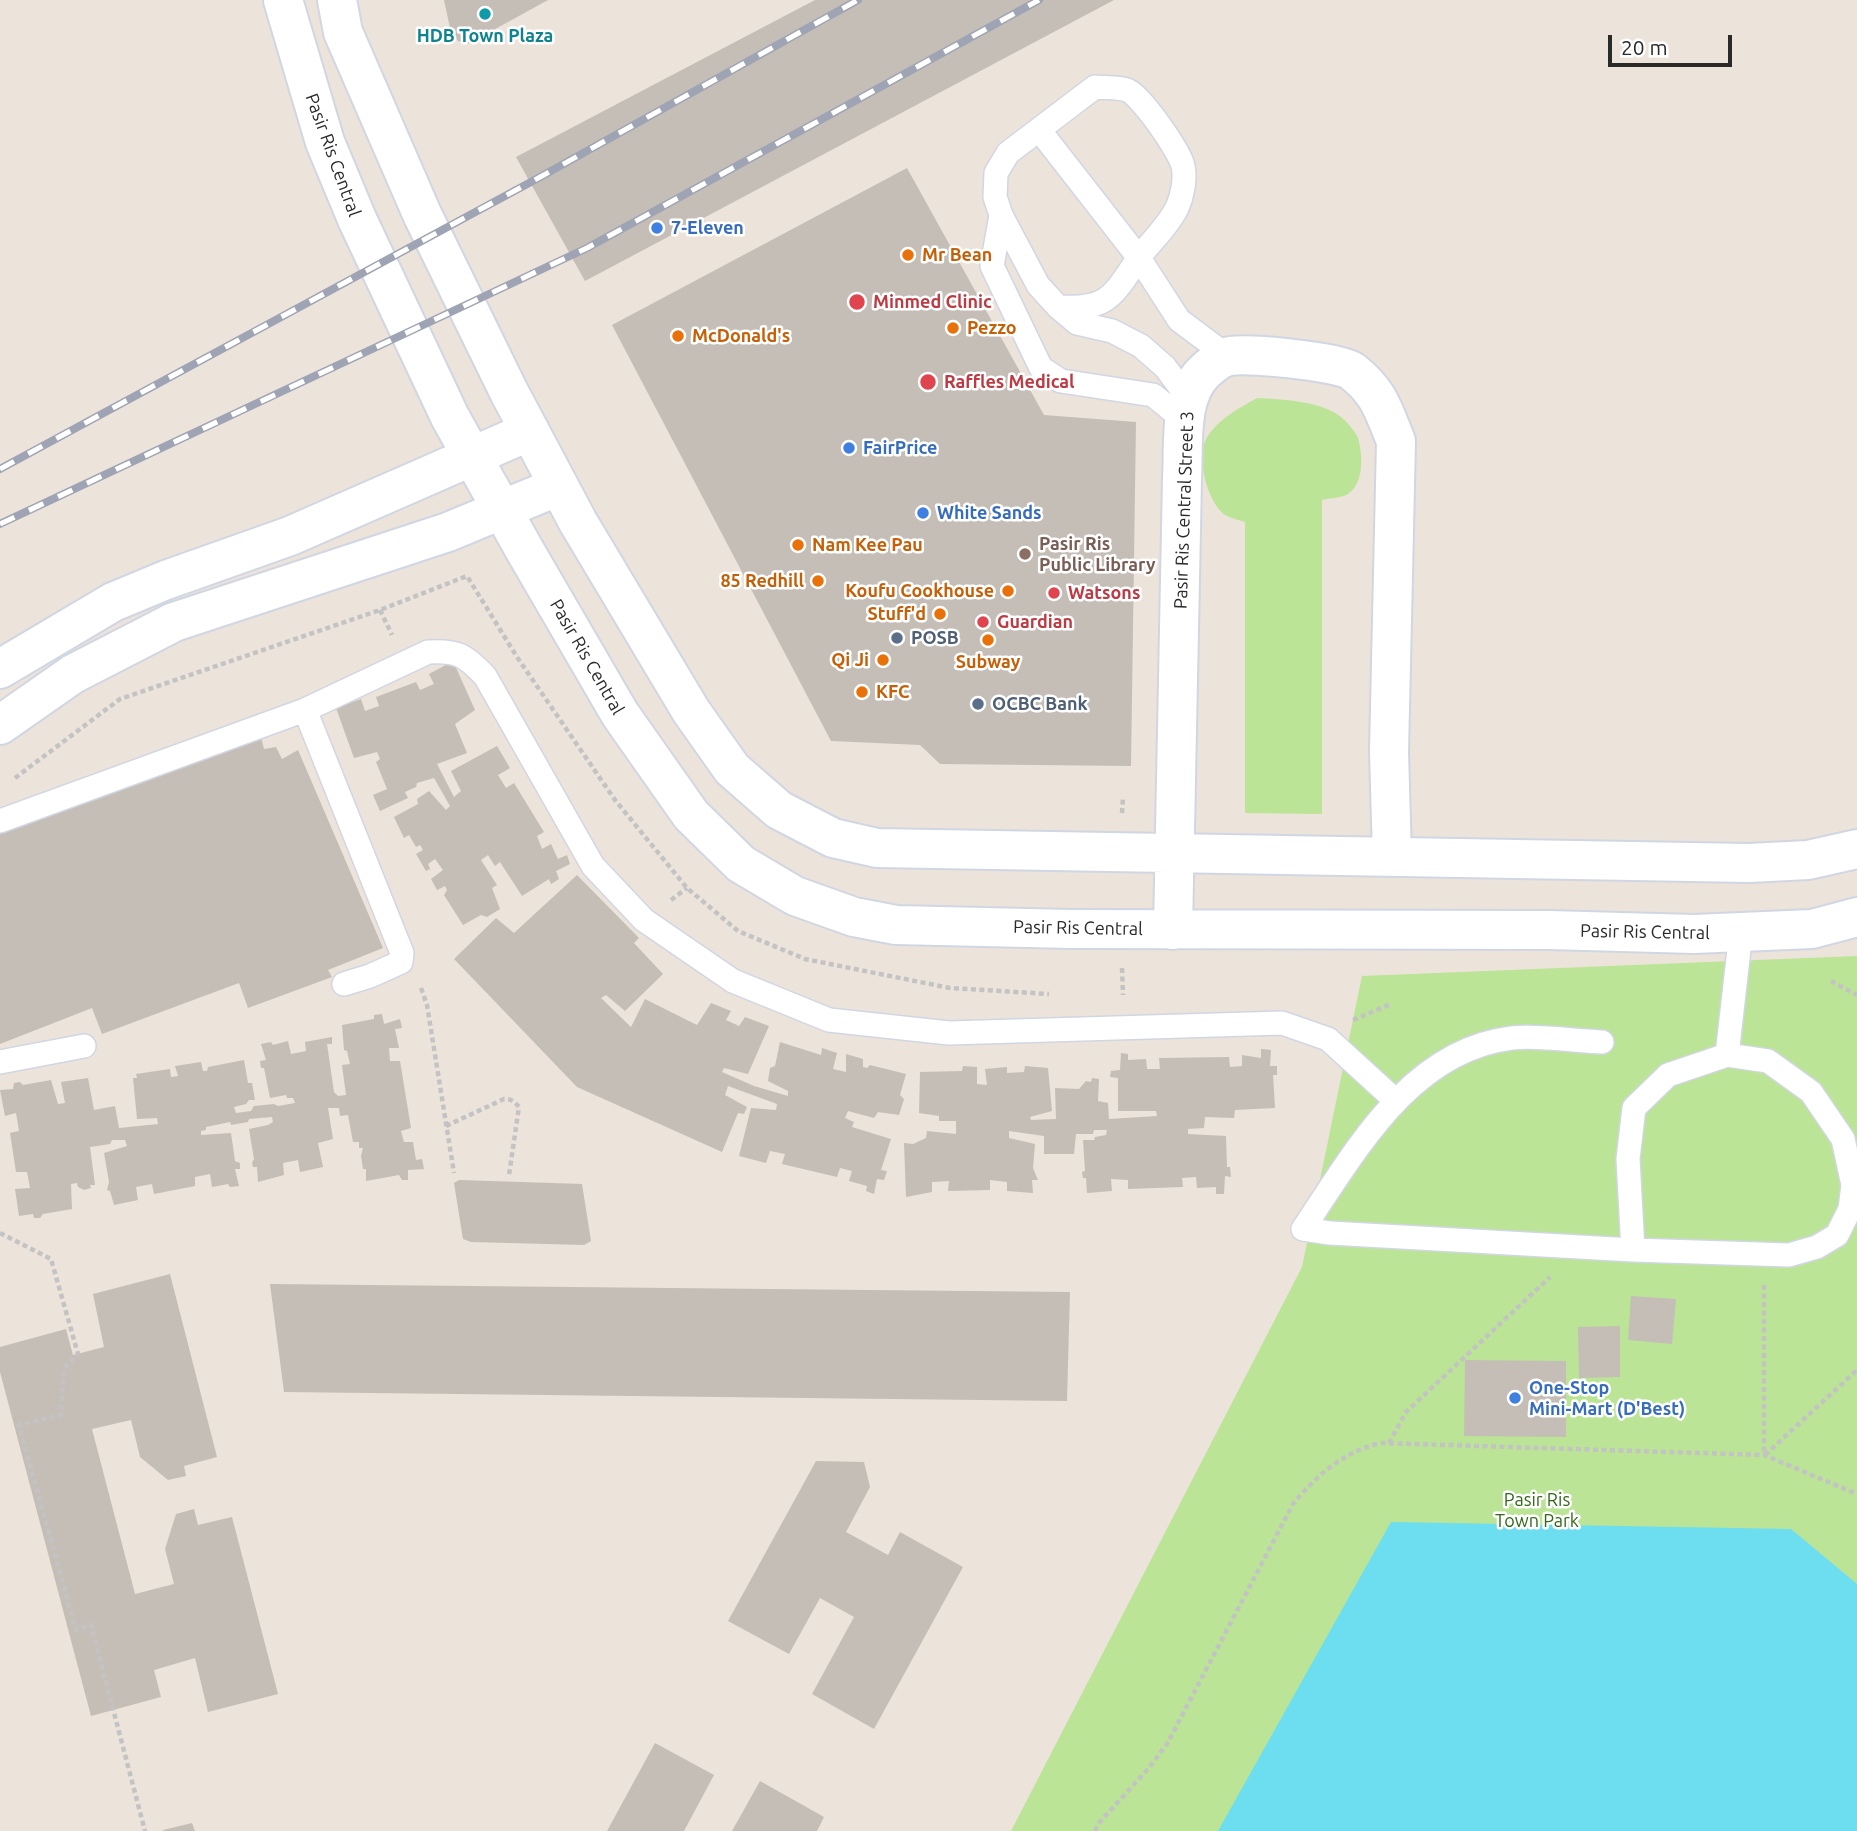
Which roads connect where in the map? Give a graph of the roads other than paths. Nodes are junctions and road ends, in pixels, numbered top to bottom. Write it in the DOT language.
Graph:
graph roads {
  1 [pos="284,0"];
  2 [pos="337,0"];
  3 [pos="1040,131"];
  4 [pos="1001,215"];
  5 [pos="1139,258"];
  6 [pos="1058,307"];
  7 [pos="1227,356"];
  8 [pos="1187,410"];
  9 [pos="530,431"];
  10 [pos="472,455"];
  11 [pos="559,486"];
  12 [pos="501,509"];
  13 [pos="0,669"];
  14 [pos="305,710"];
  15 [pos="0,725"];
  16 [pos="0,821"];
  17 [pos="1857,849"];
  18 [pos="1175,851"];
  19 [pos="1392,856"];
  20 [pos="1857,916"];
  21 [pos="1173,930"];
  22 [pos="1741,932"];
  23 [pos="344,984"];
  24 [pos="1602,1042"];
  25 [pos="84,1046"];
  26 [pos="1727,1055"];
  27 [pos="0,1062"];
  28 [pos="1396,1101"];
  29 [pos="1633,1250"];
  1 -- 10 [label="street, Pasir Ris Central"];
  2 -- 9 [label="street"];
  3 -- 4 [label="lane"];
  3 -- 5 [label="lane"];
  3 -- 5 [label="lane"];
  4 -- 6 [label="lane"];
  4 -- 8 [label="lane"];
  5 -- 6 [label="lane"];
  5 -- 7 [label="lane"];
  6 -- 8 [label="lane"];
  7 -- 8 [label="street, Pasir Ris Central Street 3"];
  7 -- 19 [label="street"];
  8 -- 18 [label="street, Pasir Ris Central Street 3"];
  9 -- 10 [label="street"];
  9 -- 11 [label="street"];
  10 -- 12 [label="street, Pasir Ris Central"];
  10 -- 13 [label="street"];
  11 -- 12 [label="street"];
  11 -- 18 [label="street"];
  12 -- 15 [label="street"];
  12 -- 21 [label="street, Pasir Ris Central"];
  14 -- 16 [label="lane"];
  14 -- 23 [label="lane"];
  14 -- 28 [label="lane"];
  17 -- 19 [label="street"];
  18 -- 19 [label="street"];
  18 -- 21 [label="street, Pasir Ris Central Street 3"];
  20 -- 22 [label="street, Pasir Ris Central"];
  21 -- 22 [label="street, Pasir Ris Central"];
  22 -- 26 [label="lane"];
  24 -- 28 [label="lane"];
  25 -- 27 [label="lane"];
  26 -- 29 [label="lane"];
  26 -- 29 [label="lane"];
  28 -- 29 [label="lane"];
}
